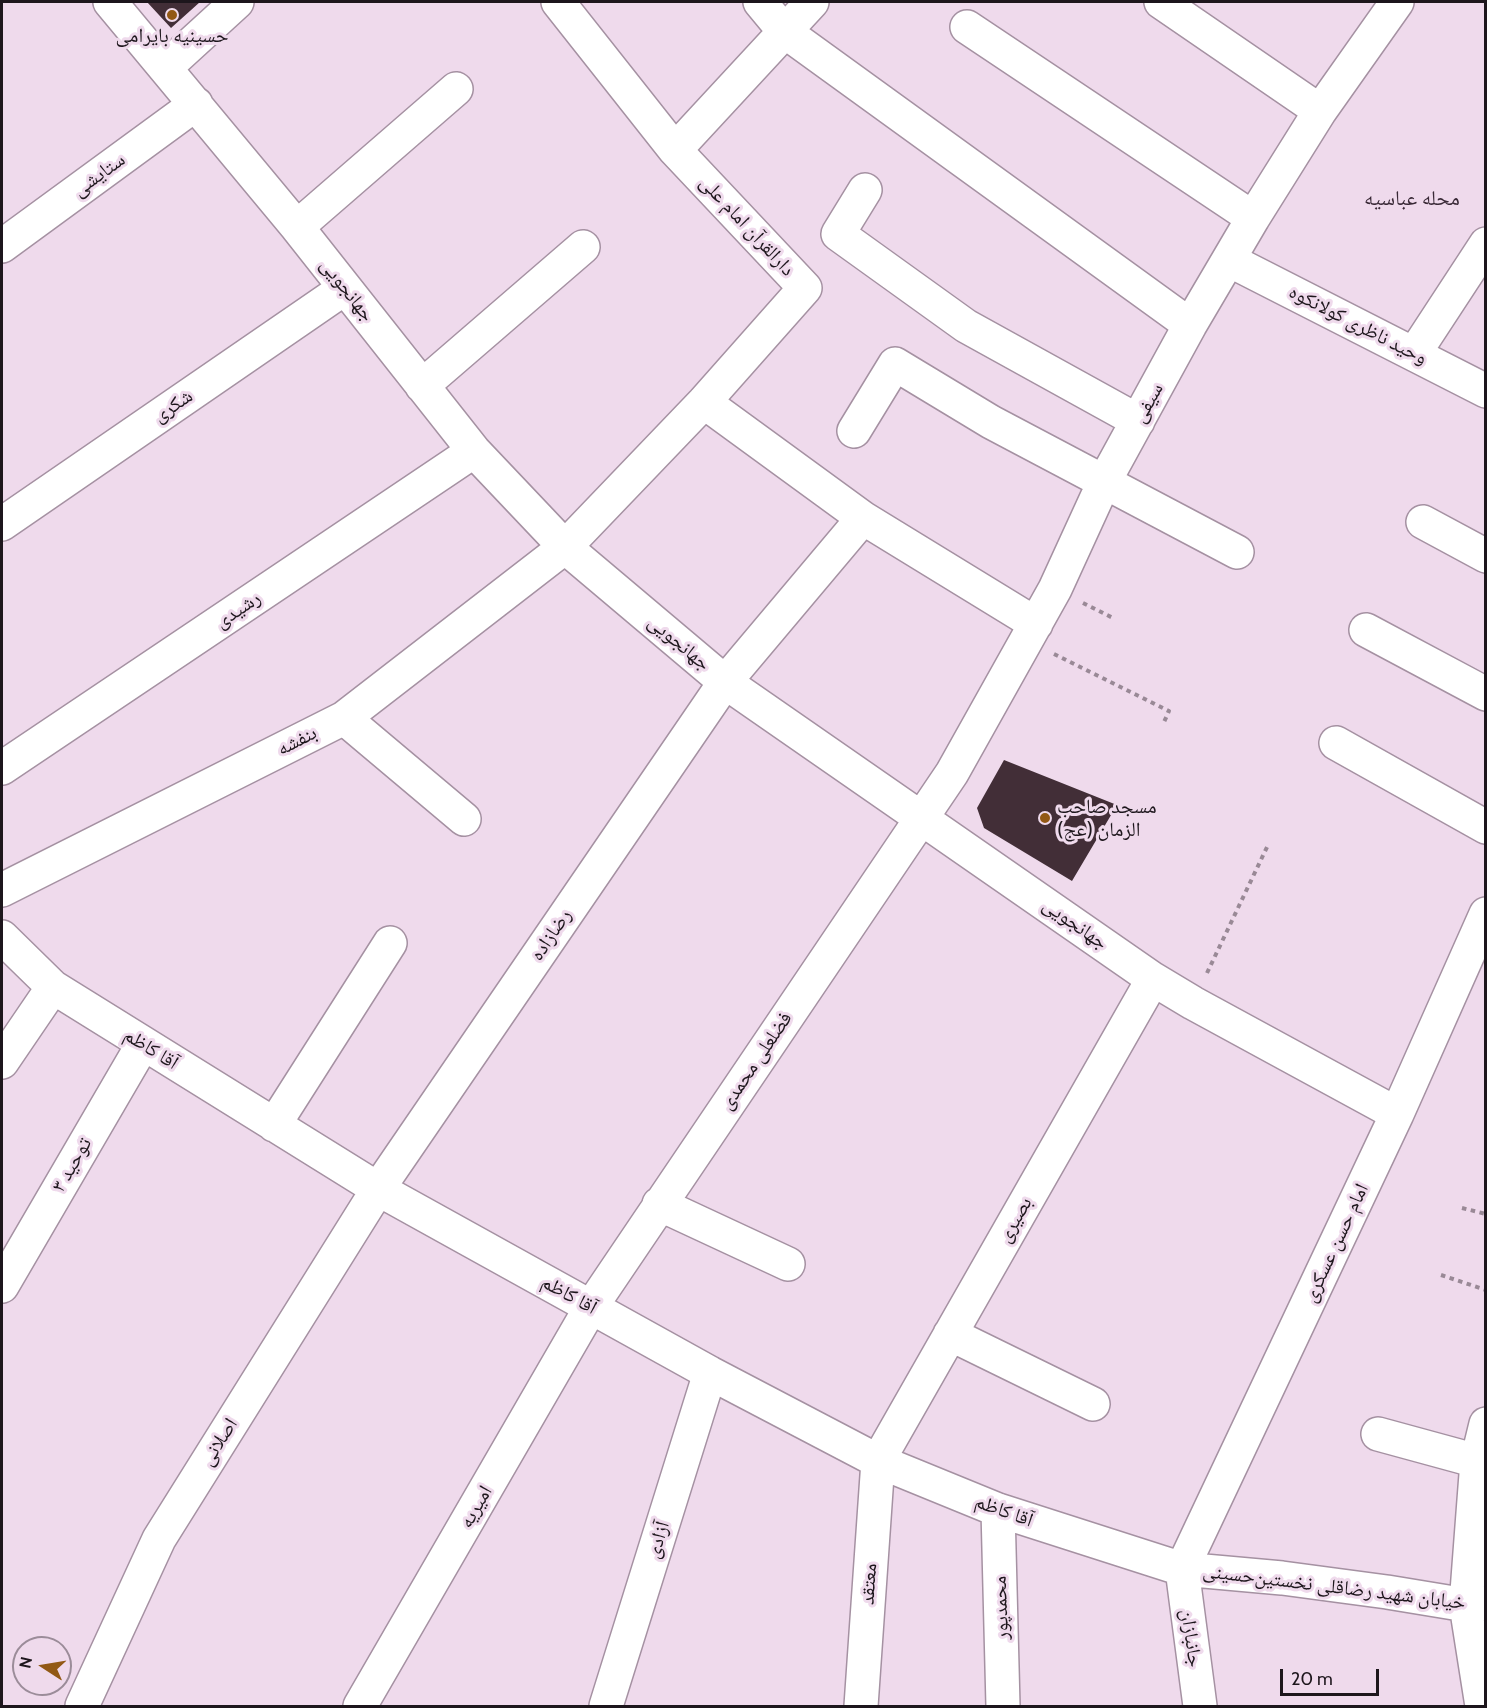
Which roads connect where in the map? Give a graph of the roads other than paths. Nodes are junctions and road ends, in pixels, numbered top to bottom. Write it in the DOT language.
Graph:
graph roads {
  1 [pos="110,2"];
  2 [pos="237,2"];
  3 [pos="558,2"];
  4 [pos="760,2"];
  5 [pos="812,2"];
  6 [pos="1161,2"];
  7 [pos="1386,5"];
  8 [pos="967,27"];
  9 [pos="784,31"];
  10 [pos="166,68"];
  11 [pos="456,89"];
  12 [pos="196,104"];
  13 [pos="1320,111"];
  14 [pos="675,150"];
  15 [pos="866,190"];
  16 [pos="1253,218"];
  17 [pos="297,227"];
  18 [pos="1485,244"];
  19 [pos="2,246"];
  20 [pos="583,247"];
  21 [pos="1229,260"];
  22 [pos="345,288"];
  23 [pos="1190,325"];
  24 [pos="1414,354"];
  25 [pos="422,386"];
  26 [pos="1485,391"];
  27 [pos="704,402"];
  28 [pos="1138,421"];
  29 [pos="854,431"];
  30 [pos="474,451"];
  31 [pos="1104,482"];
  32 [pos="863,518"];
  33 [pos="1423,522"];
  34 [pos="2,524"];
  35 [pos="565,547"];
  36 [pos="1237,552"];
  37 [pos="1485,556"];
  38 [pos="1366,630"];
  39 [pos="1031,632"];
  40 [pos="725,682"];
  41 [pos="1485,694"];
  42 [pos="344,717"];
  43 [pos="1336,742"];
  44 [pos="2,768"];
  45 [pos="922,817"];
  46 [pos="464,819"];
  47 [pos="1485,827"];
  48 [pos="2,890"];
  49 [pos="1485,914"];
  50 [pos="2,937"];
  51 [pos="390,943"];
  52 [pos="1153,979"];
  53 [pos="53,987"];
  54 [pos="143,1044"];
  55 [pos="2,1062"];
  56 [pos="1397,1114"];
  57 [pos="274,1125"];
  58 [pos="378,1189"];
  59 [pos="659,1204"];
  60 [pos="788,1264"];
  61 [pos="2,1286"];
  62 [pos="591,1307"];
  63 [pos="950,1334"];
  64 [pos="710,1373"];
  65 [pos="1093,1404"];
  66 [pos="1485,1424"];
  67 [pos="1378,1434"];
  68 [pos="878,1461"];
  69 [pos="1477,1461"];
  70 [pos="998,1510"];
  71 [pos="1182,1569"];
  72 [pos="1476,1604"];
  73 [pos="82,1707"];
  74 [pos="360,1707"];
  75 [pos="606,1707"];
  76 [pos="861,1707"];
  77 [pos="1003,1707"];
  78 [pos="1200,1707"];
  79 [pos="1482,1707"];
  1 -- 10 [label="street, جهانجویی"];
  2 -- 10 [label="street"];
  3 -- 14 [label="street, دارالقرآن امام علی"];
  4 -- 9 [label="street"];
  5 -- 9 [label="street"];
  6 -- 13 [label="street"];
  7 -- 13 [label="street, سیفی"];
  8 -- 16 [label="street"];
  9 -- 14 [label="street"];
  9 -- 23 [label="street"];
  10 -- 12 [label="street, جهانجویی"];
  11 -- 17 [label="street"];
  12 -- 17 [label="street, جهانجویی"];
  12 -- 19 [label="street, ستایشی"];
  13 -- 16 [label="street, سیفی"];
  14 -- 27 [label="street, دارالقرآن امام علی"];
  15 -- 28 [label="street"];
  16 -- 21 [label="street, سیفی"];
  17 -- 22 [label="street, جهانجویی"];
  18 -- 24 [label="street"];
  20 -- 25 [label="street"];
  21 -- 23 [label="street, سیفی"];
  21 -- 24 [label="street, وحید ناظری کولانکوه"];
  22 -- 25 [label="street, جهانجویی"];
  22 -- 34 [label="street, شکری"];
  23 -- 28 [label="street, سیفی"];
  24 -- 26 [label="street, وحید ناظری کولانکوه"];
  25 -- 30 [label="street, جهانجویی"];
  27 -- 32 [label="street"];
  27 -- 35 [label="street, دارالقرآن امام علی"];
  28 -- 31 [label="street, سیفی"];
  29 -- 31 [label="street"];
  30 -- 35 [label="street, جهانجویی"];
  30 -- 44 [label="street, رشیدی"];
  31 -- 36 [label="street"];
  31 -- 39 [label="street, سیفی"];
  32 -- 39 [label="street"];
  32 -- 40 [label="street, رضازاده"];
  33 -- 37 [label="street"];
  35 -- 40 [label="street, جهانجویی"];
  35 -- 42 [label="street, بنفشه"];
  38 -- 41 [label="street"];
  39 -- 45 [label="street, سیفی"];
  40 -- 45 [label="street, جهانجویی"];
  40 -- 58 [label="street, رضازاده"];
  42 -- 46 [label="street"];
  42 -- 48 [label="street, بنفشه"];
  43 -- 47 [label="street"];
  45 -- 52 [label="street, جهانجویی"];
  45 -- 59 [label="street, فضلعلی محمدی"];
  49 -- 56 [label="street, امام حسن عسکری"];
  50 -- 53 [label="street, آقا کاظم"];
  51 -- 57 [label="street"];
  52 -- 56 [label="street, جهانجویی"];
  52 -- 63 [label="street, بصیری"];
  53 -- 54 [label="street, آقا کاظم"];
  53 -- 55 [label="street"];
  54 -- 57 [label="street, آقا کاظم"];
  54 -- 61 [label="street, توحید ۳"];
  56 -- 71 [label="street, امام حسن عسکری"];
  57 -- 58 [label="street, آقا کاظم"];
  58 -- 62 [label="street, آقا کاظم"];
  58 -- 73 [label="street, اصلانی"];
  59 -- 60 [label="street"];
  59 -- 62 [label="street, فضلعلی محمدی"];
  62 -- 64 [label="street, آقا کاظم"];
  62 -- 74 [label="street, امیریه"];
  63 -- 65 [label="street"];
  63 -- 68 [label="street, بصیری"];
  64 -- 68 [label="street, آقا کاظم"];
  64 -- 75 [label="street, آزادی"];
  66 -- 69 [label="street"];
  67 -- 69 [label="street"];
  68 -- 70 [label="street, آقا کاظم"];
  68 -- 76 [label="street, معتقد"];
  69 -- 72 [label="street"];
  70 -- 71 [label="street, آقا کاظم"];
  70 -- 77 [label="street, محمدپور"];
  71 -- 72 [label="street, خیابان شهید رضاقلی نخستین‌حسینی"];
  71 -- 78 [label="street, جانبازان"];
  72 -- 79 [label="street"];
}
